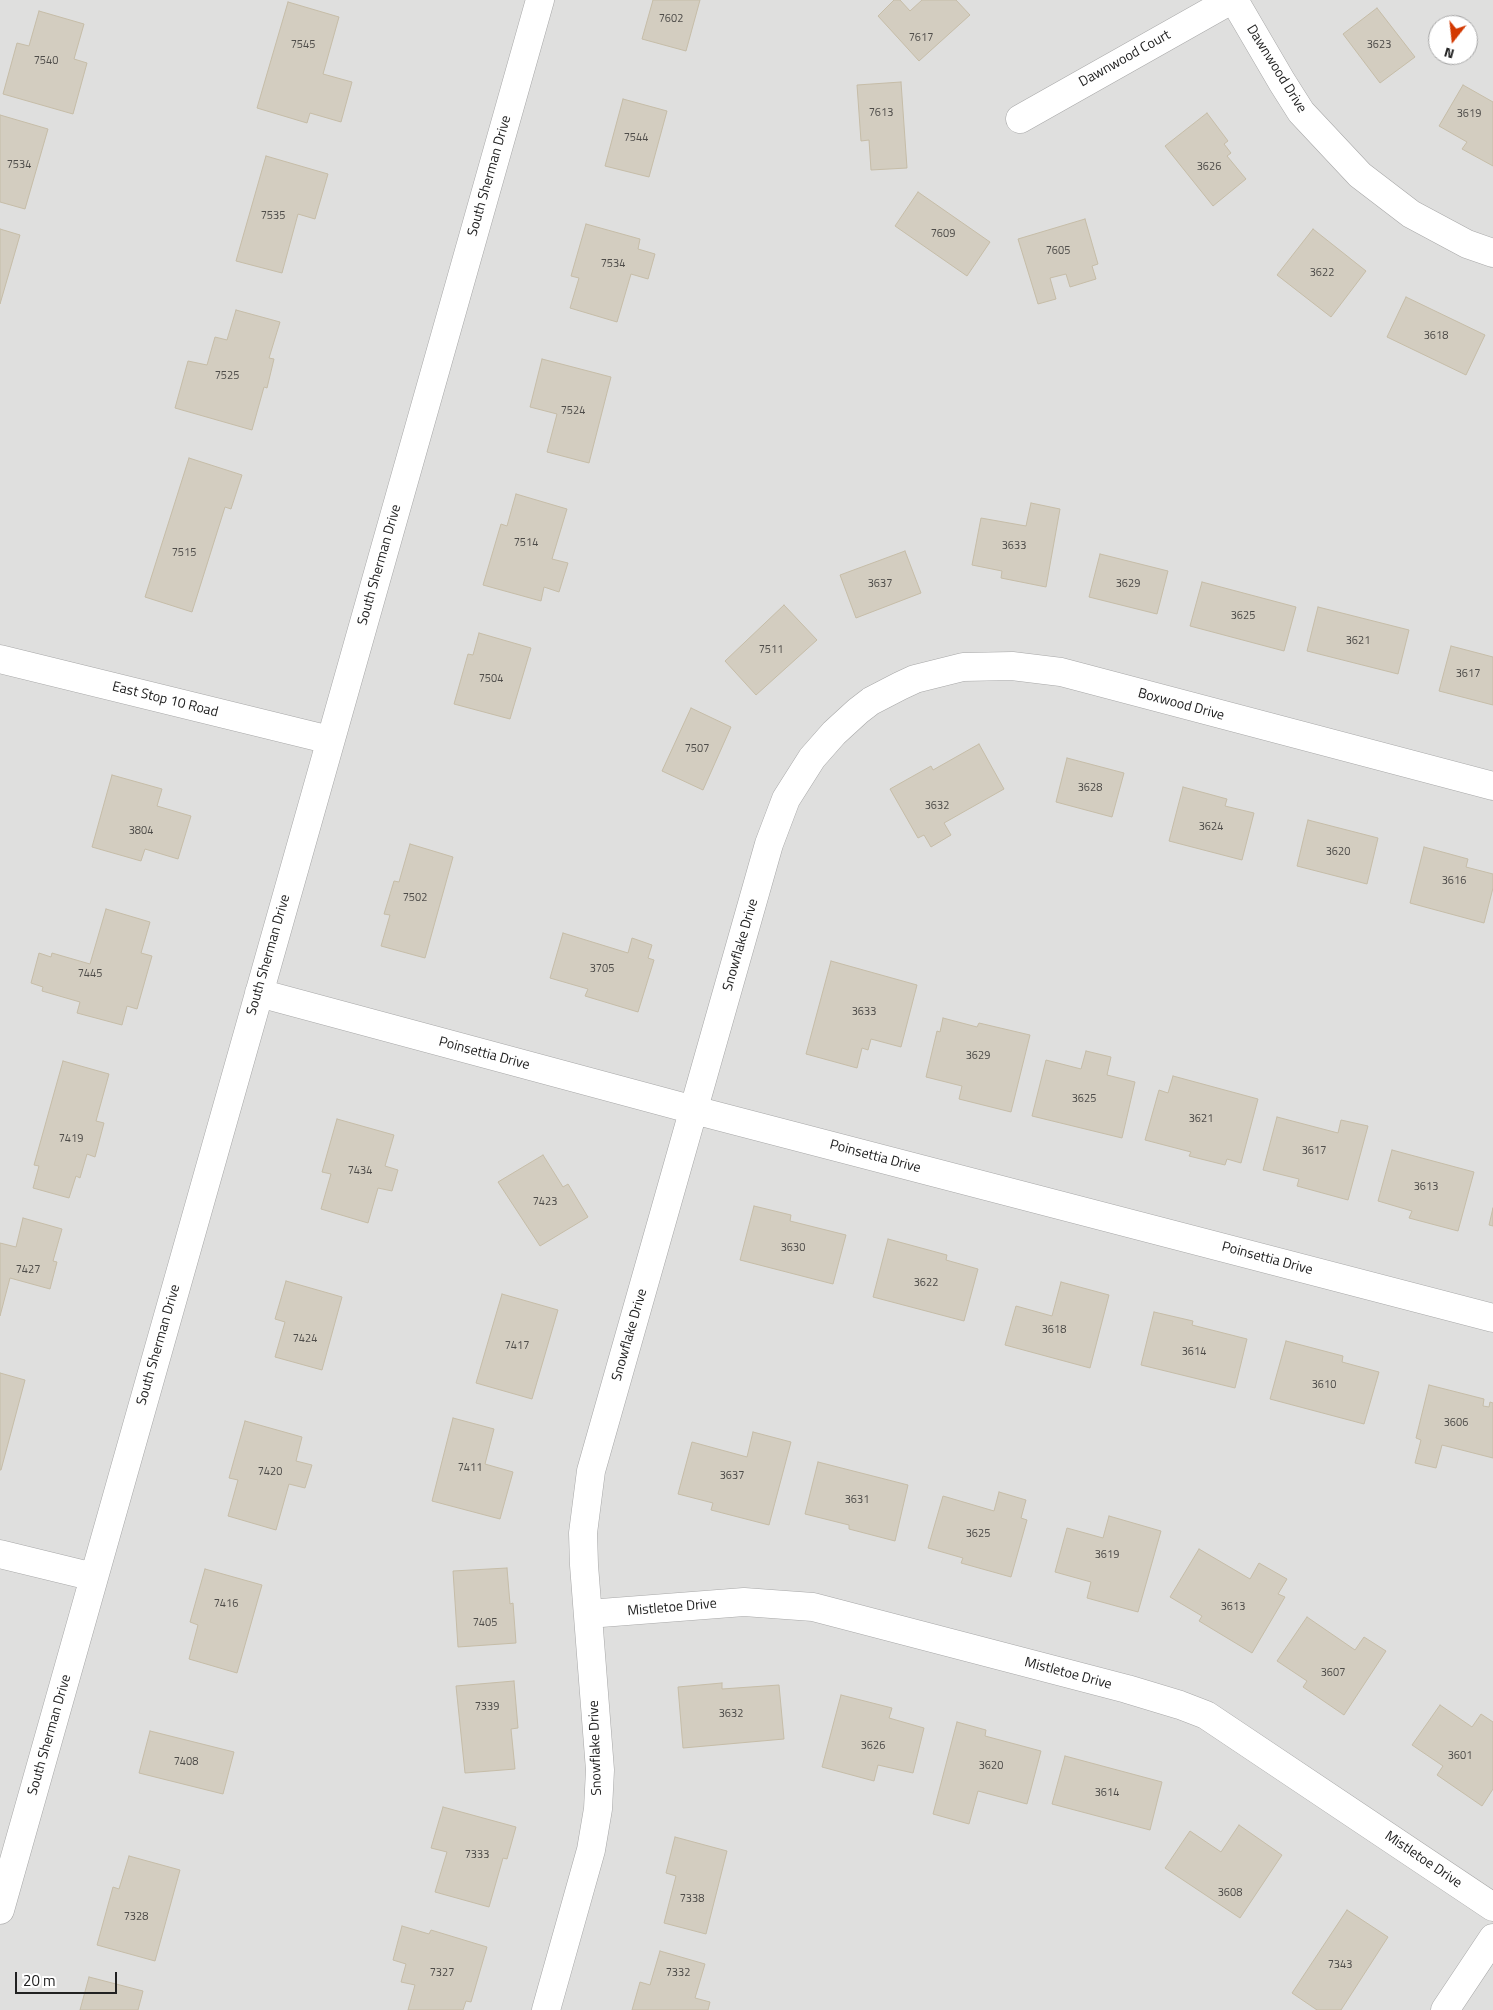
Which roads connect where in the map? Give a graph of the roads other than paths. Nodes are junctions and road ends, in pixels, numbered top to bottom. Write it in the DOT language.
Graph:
graph roads {
  1 [pos="540,0"];
  2 [pos="1232,0"];
  3 [pos="1020,119"];
  4 [pos="1493,253"];
  5 [pos="0,659"];
  6 [pos="871,701"];
  7 [pos="330,740"];
  8 [pos="1493,786"];
  9 [pos="258,993"];
  10 [pos="694,1110"];
  11 [pos="1493,1318"];
  12 [pos="0,1554"];
  13 [pos="94,1576"];
  14 [pos="588,1614"];
  15 [pos="1493,1907"];
  16 [pos="0,1910"];
  17 [pos="1493,1938"];
  18 [pos="546,2010"];
  19 [pos="1445,2010"];
  1 -- 7 [label="street, South Sherman Drive"];
  2 -- 3 [label="street, Dawnwood Court"];
  2 -- 4 [label="street, Dawnwood Drive"];
  5 -- 7 [label="street, East Stop 10 Road"];
  6 -- 8 [label="street, Boxwood Drive"];
  6 -- 10 [label="street, Snowflake Drive"];
  7 -- 9 [label="street, South Sherman Drive"];
  9 -- 10 [label="street, Poinsettia Drive"];
  9 -- 13 [label="street, South Sherman Drive"];
  10 -- 11 [label="street, Poinsettia Drive"];
  10 -- 14 [label="street, Snowflake Drive"];
  12 -- 13 [label="street"];
  13 -- 16 [label="street, South Sherman Drive"];
  14 -- 15 [label="street, Mistletoe Drive"];
  14 -- 18 [label="street, Snowflake Drive"];
  17 -- 19 [label="street"];
}
